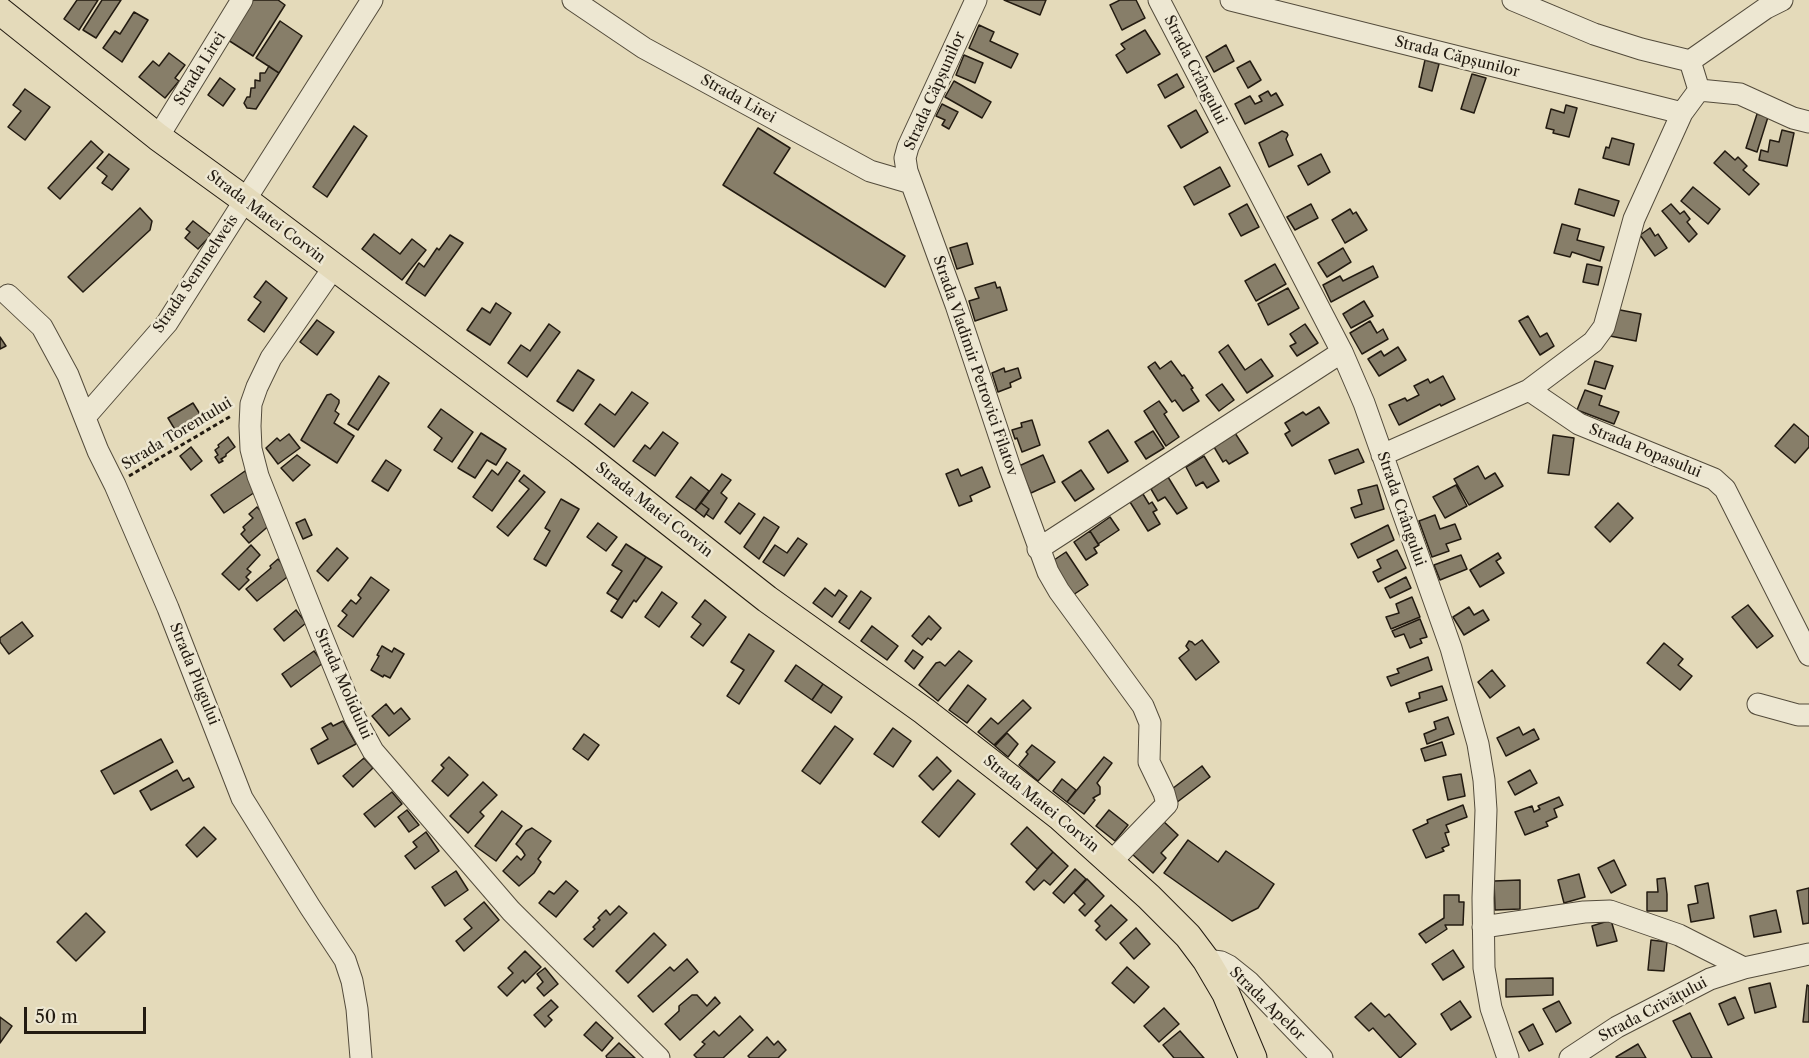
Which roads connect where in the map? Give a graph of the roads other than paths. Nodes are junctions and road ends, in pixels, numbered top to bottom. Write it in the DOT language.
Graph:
graph roads {
  1 [pos="242,0"];
  2 [pos="372,0"];
  3 [pos="573,0"];
  4 [pos="976,0"];
  5 [pos="1159,0"];
  6 [pos="1231,0"];
  7 [pos="1513,0"];
  8 [pos="1782,0"];
  9 [pos="0,11"];
  10 [pos="1690,61"];
  11 [pos="1699,90"];
  12 [pos="1682,113"];
  13 [pos="1809,122"];
  14 [pos="158,137"];
  15 [pos="911,183"];
  16 [pos="246,200"];
  17 [pos="334,267"];
  18 [pos="8,295"];
  19 [pos="1342,352"];
  20 [pos="1529,390"];
  21 [pos="85,417"];
  22 [pos="1382,455"];
  23 [pos="1038,549"];
  24 [pos="1809,655"];
  25 [pos="1758,704"];
  26 [pos="1809,715"];
  27 [pos="1112,862"];
  28 [pos="1483,927"];
  29 [pos="1809,954"];
  30 [pos="1206,960"];
  31 [pos="1744,968"];
  32 [pos="361,1058"];
  33 [pos="659,1058"];
  34 [pos="1253,1058"];
  35 [pos="1322,1058"];
  36 [pos="1508,1058"];
  37 [pos="1570,1058"];
  1 -- 14 [label="street, Strada Lirei"];
  2 -- 16 [label="street, Strada Semmelweis"];
  3 -- 15 [label="street, Strada Lirei"];
  4 -- 15 [label="street, Strada Căpșunilor"];
  5 -- 19 [label="street, Strada Crângului"];
  6 -- 12 [label="street, Strada Căpșunilor"];
  7 -- 10 [label="street"];
  8 -- 10 [label="street"];
  9 -- 14 [label="main road, Strada Matei Corvin"];
  10 -- 11 [label="street"];
  11 -- 12 [label="street"];
  11 -- 13 [label="street"];
  12 -- 20 [label="street"];
  14 -- 16 [label="main road, Strada Matei Corvin"];
  15 -- 23 [label="street, Strada Vladimir Petrovici Filatov"];
  16 -- 17 [label="main road, Strada Matei Corvin"];
  16 -- 21 [label="street, Strada Semmelweis"];
  17 -- 27 [label="main road, Strada Matei Corvin"];
  17 -- 33 [label="street, Strada Molidului"];
  18 -- 21 [label="street, Strada Plugului"];
  19 -- 22 [label="street, Strada Crângului"];
  19 -- 23 [label="street"];
  20 -- 22 [label="street"];
  20 -- 24 [label="street, Strada Popasului"];
  21 -- 32 [label="street, Strada Plugului"];
  22 -- 28 [label="street, Strada Crângului"];
  23 -- 27 [label="street, Strada Vladimir Petrovici Filatov"];
  25 -- 26 [label="street"];
  27 -- 30 [label="main road, Strada Matei Corvin"];
  28 -- 31 [label="street"];
  28 -- 36 [label="street, Strada Crângului"];
  29 -- 31 [label="street, Strada Crivățului"];
  30 -- 34 [label="main road, Strada Matei Corvin"];
  30 -- 35 [label="street, Strada Apelor"];
  31 -- 37 [label="street, Strada Crivățului"];
}
